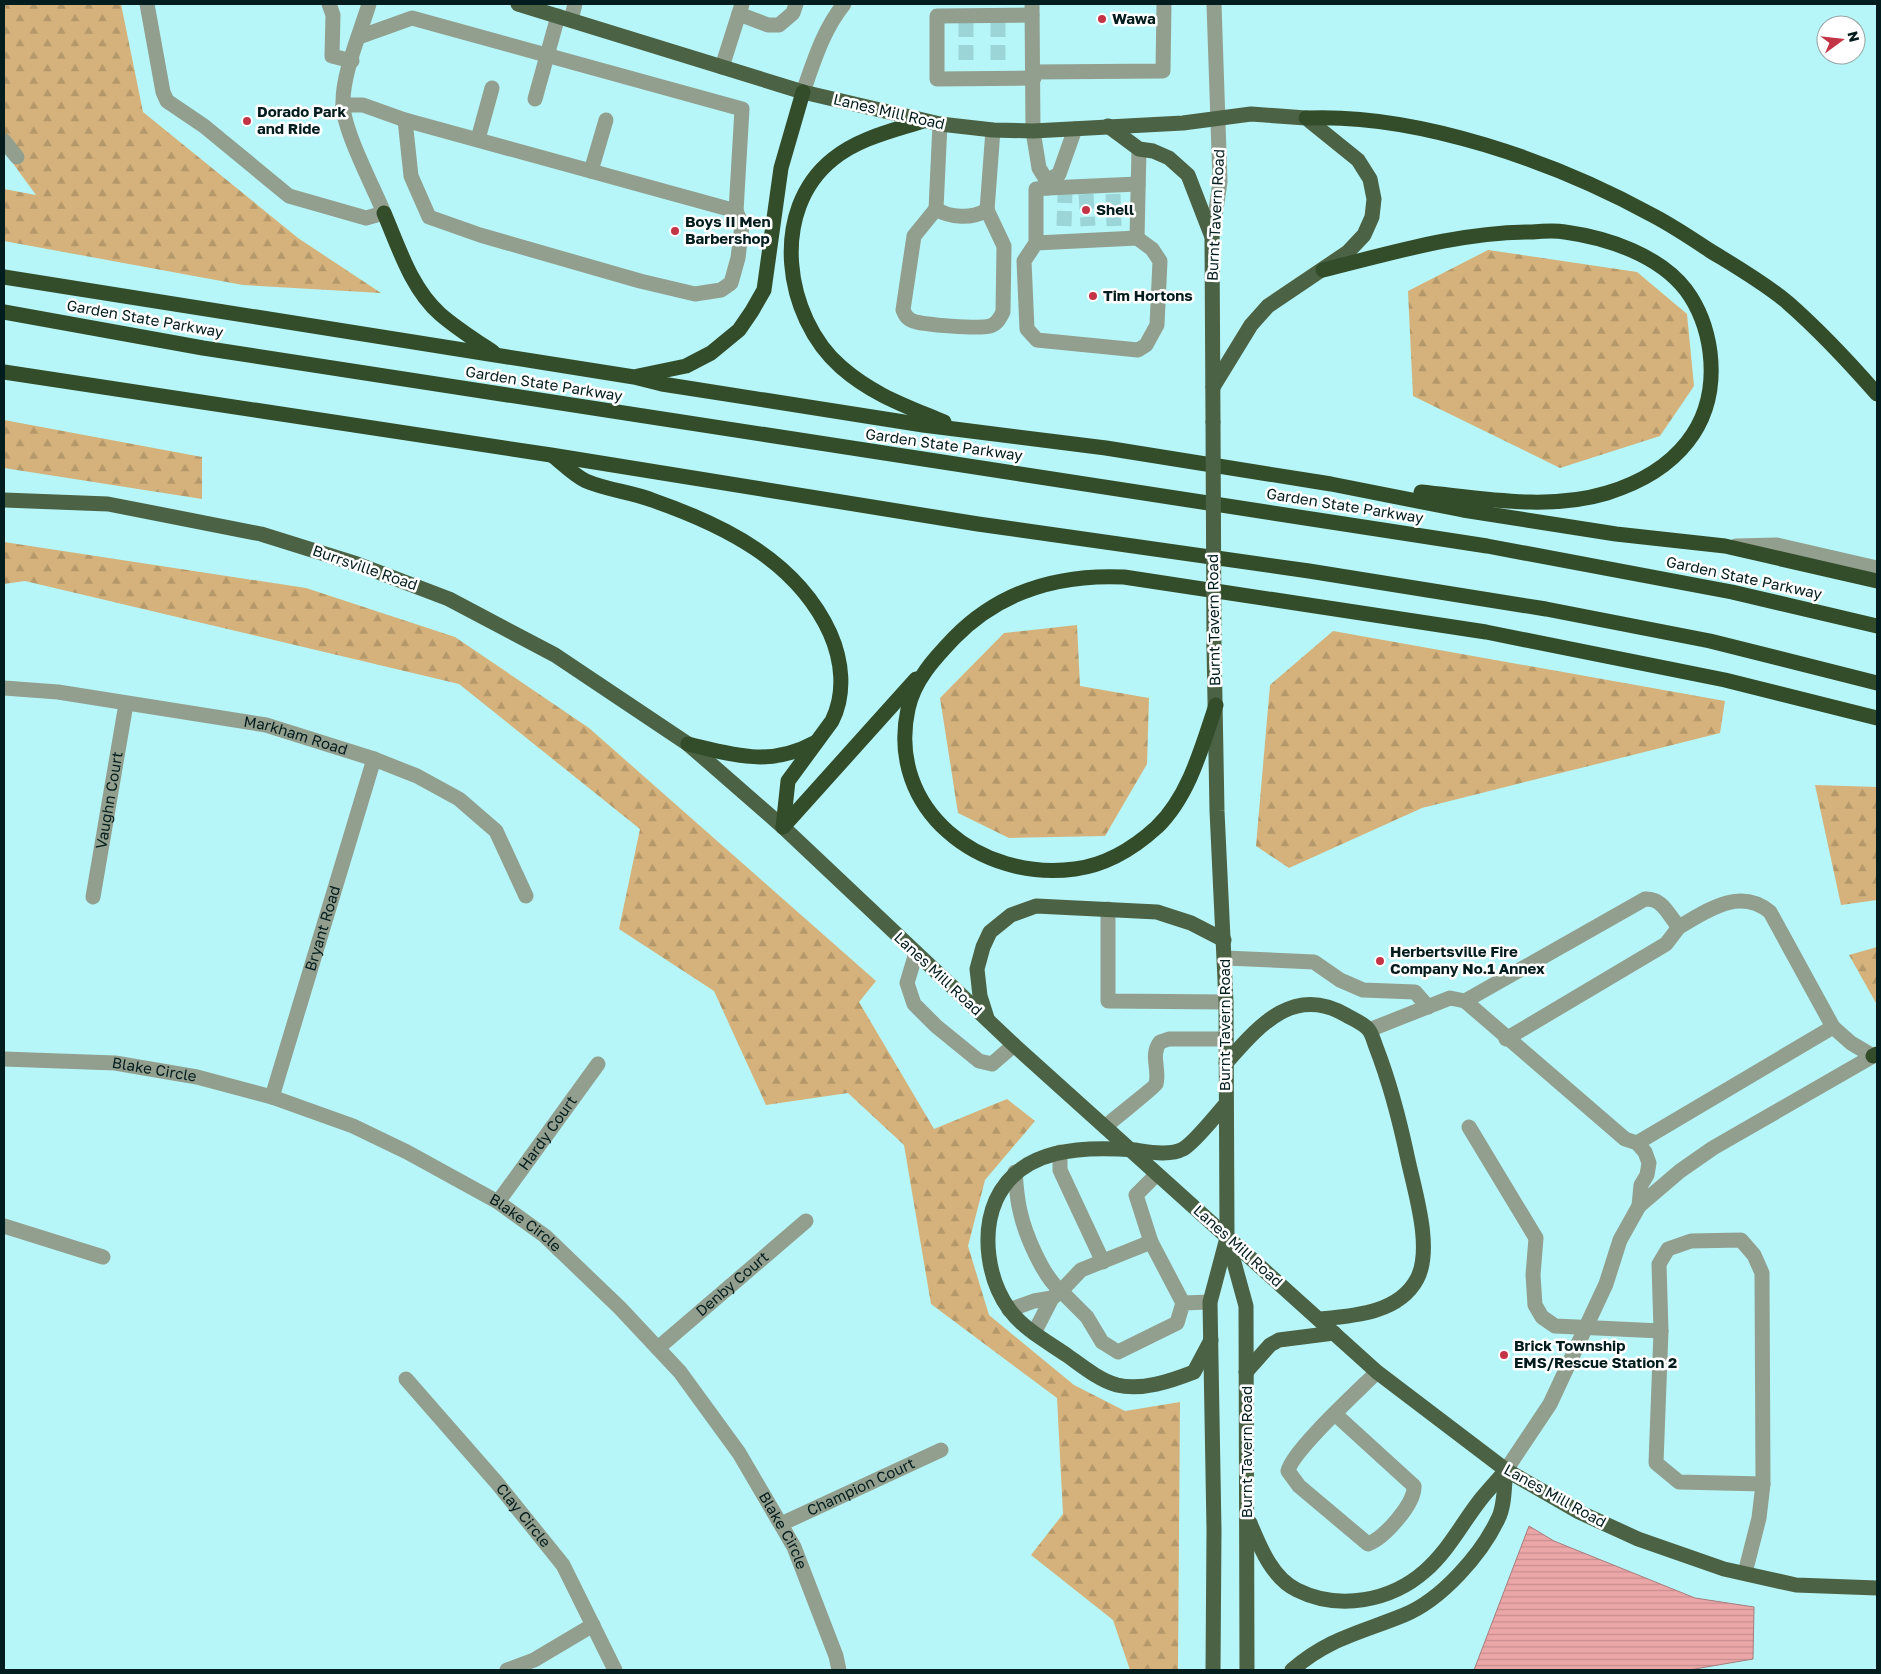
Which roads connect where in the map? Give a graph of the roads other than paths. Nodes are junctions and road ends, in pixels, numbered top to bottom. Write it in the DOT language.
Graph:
graph roads {
  1 [pos="147,4"];
  2 [pos="329,4"];
  3 [pos="369,4"];
  4 [pos="518,4"];
  5 [pos="575,4"];
  6 [pos="796,4"];
  7 [pos="844,4"];
  8 [pos="1164,4"];
  9 [pos="1214,4"];
  10 [pos="740,9"];
  11 [pos="1032,10"];
  12 [pos="564,18"];
  13 [pos="360,37"];
  14 [pos="546,55"];
  15 [pos="352,61"];
  16 [pos="722,67"];
  17 [pos="1034,75"];
  18 [pos="492,88"];
  19 [pos="803,92"];
  20 [pos="535,99"];
  21 [pos="343,105"];
  22 [pos="1218,118"];
  23 [pos="1306,118"];
  24 [pos="404,120"];
  25 [pos="606,120"];
  26 [pos="923,121"];
  27 [pos="940,124"];
  28 [pos="1108,126"];
  29 [pos="1076,129"];
  30 [pos="993,130"];
  31 [pos="1033,131"];
  32 [pos="478,139"];
  33 [pos="4,141"];
  34 [pos="1139,149"];
  35 [pos="17,157"];
  36 [pos="591,170"];
  37 [pos="1048,184"];
  38 [pos="1138,184"];
  39 [pos="936,209"];
  40 [pos="987,210"];
  41 [pos="736,212"];
  42 [pos="384,213"];
  43 [pos="1064,226"];
  44 [pos="1212,237"];
  45 [pos="1137,238"];
  46 [pos="1063,241"];
  47 [pos="1036,243"];
  48 [pos="1323,270"];
  49 [pos="4,277"];
  50 [pos="4,312"];
  51 [pos="498,356"];
  52 [pos="4,372"];
  53 [pos="634,377"];
  54 [pos="1213,387"];
  55 [pos="1877,394"];
  56 [pos="959,429"];
  57 [pos="551,455"];
  58 [pos="1331,484"];
  59 [pos="4,500"];
  60 [pos="1726,546"];
  61 [pos="1877,568"];
  62 [pos="1877,581"];
  63 [pos="1877,626"];
  64 [pos="930,663"];
  65 [pos="1877,683"];
  66 [pos="4,688"];
  67 [pos="126,704"];
  68 [pos="1216,705"];
  69 [pos="1877,718"];
  70 [pos="816,742"];
  71 [pos="688,744"];
  72 [pos="374,759"];
  73 [pos="783,827"];
  74 [pos="526,896"];
  75 [pos="93,897"];
  76 [pos="1108,910"];
  77 [pos="1679,926"];
  78 [pos="1224,940"];
  79 [pos="916,953"];
  80 [pos="1225,958"];
  81 [pos="1465,1001"];
  82 [pos="1226,1002"];
  83 [pos="1428,1007"];
  84 [pos="988,1020"];
  85 [pos="1833,1027"];
  86 [pos="1369,1030"];
  87 [pos="1506,1038"];
  88 [pos="1226,1040"];
  89 [pos="1014,1045"];
  90 [pos="1875,1055"];
  91 [pos="4,1059"];
  92 [pos="1226,1063"];
  93 [pos="598,1064"];
  94 [pos="272,1097"];
  95 [pos="1225,1105"];
  96 [pos="1105,1127"];
  97 [pos="1469,1127"];
  98 [pos="1637,1143"];
  99 [pos="1130,1150"];
  100 [pos="1060,1152"];
  101 [pos="1015,1172"];
  102 [pos="1157,1174"];
  103 [pos="498,1202"];
  104 [pos="1638,1206"];
  105 [pos="806,1221"];
  106 [pos="4,1226"];
  107 [pos="1227,1237"];
  108 [pos="1151,1242"];
  109 [pos="103,1257"];
  110 [pos="1103,1262"];
  111 [pos="1057,1295"];
  112 [pos="1210,1302"];
  113 [pos="1183,1303"];
  114 [pos="1009,1310"];
  115 [pos="1320,1319"];
  116 [pos="1586,1328"];
  117 [pos="1661,1331"];
  118 [pos="1034,1333"];
  119 [pos="1334,1333"];
  120 [pos="1211,1340"];
  121 [pos="658,1348"];
  122 [pos="1246,1372"];
  123 [pos="1377,1372"];
  124 [pos="406,1378"];
  125 [pos="1335,1414"];
  126 [pos="941,1450"];
  127 [pos="1506,1470"];
  128 [pos="1763,1484"];
  129 [pos="1247,1515"];
  130 [pos="780,1524"];
  131 [pos="1745,1573"];
  132 [pos="1877,1588"];
  133 [pos="593,1625"];
  134 [pos="507,1670"];
  135 [pos="615,1670"];
  136 [pos="839,1670"];
  137 [pos="1213,1670"];
  138 [pos="1248,1670"];
  139 [pos="1292,1670"];
  1 -- 42 [label="street"];
  2 -- 15 [label="street"];
  3 -- 13 [label="street"];
  4 -- 12 [label="main road, Lanes Mill Road"];
  5 -- 12 [label="street"];
  6 -- 10 [label="street"];
  7 -- 19 [label="street"];
  8 -- 17 [label="street"];
  9 -- 22 [label="street, Burnt Tavern Road"];
  10 -- 16 [label="street"];
  11 -- 17 [label="street"];
  11 -- 17 [label="street"];
  12 -- 14 [label="street"];
  12 -- 16 [label="main road, Lanes Mill Road"];
  13 -- 14 [label="street"];
  13 -- 15 [label="street"];
  14 -- 20 [label="street"];
  14 -- 41 [label="street"];
  15 -- 21 [label="street"];
  16 -- 19 [label="main road, Lanes Mill Road"];
  17 -- 31 [label="street"];
  18 -- 32 [label="street"];
  19 -- 26 [label="main road, Lanes Mill Road"];
  19 -- 53 [label="highway"];
  21 -- 24 [label="street"];
  21 -- 42 [label="street"];
  22 -- 23 [label="main road, Lanes Mill Road"];
  22 -- 28 [label="main road, Lanes Mill Road"];
  22 -- 44 [label="street, Burnt Tavern Road"];
  23 -- 48 [label="main road"];
  23 -- 55 [label="highway"];
  24 -- 32 [label="street"];
  24 -- 41 [label="street"];
  25 -- 36 [label="street"];
  26 -- 27 [label="main road, Lanes Mill Road"];
  26 -- 56 [label="highway"];
  27 -- 30 [label="main road, Lanes Mill Road"];
  27 -- 39 [label="street"];
  28 -- 29 [label="main road, Lanes Mill Road"];
  28 -- 34 [label="main road"];
  29 -- 31 [label="main road, Lanes Mill Road"];
  29 -- 37 [label="street"];
  30 -- 31 [label="main road, Lanes Mill Road"];
  30 -- 40 [label="street"];
  31 -- 37 [label="street"];
  32 -- 36 [label="street"];
  33 -- 35 [label="street"];
  34 -- 38 [label="street"];
  34 -- 44 [label="main road"];
  36 -- 41 [label="street"];
  37 -- 38 [label="street"];
  37 -- 47 [label="street"];
  38 -- 45 [label="street"];
  39 -- 40 [label="street"];
  39 -- 40 [label="street"];
  42 -- 51 [label="highway"];
  43 -- 46 [label="street"];
  44 -- 54 [label="main road, Burnt Tavern Road"];
  45 -- 46 [label="street"];
  45 -- 47 [label="street"];
  46 -- 47 [label="street"];
  48 -- 54 [label="main road"];
  48 -- 58 [label="highway"];
  49 -- 51 [label="highway"];
  50 -- 63 [label="highway, Garden State Parkway"];
  51 -- 53 [label="highway"];
  52 -- 57 [label="highway"];
  53 -- 56 [label="highway"];
  54 -- 68 [label="main road, Burnt Tavern Road, bridge"];
  56 -- 58 [label="highway"];
  57 -- 65 [label="highway"];
  57 -- 70 [label="highway"];
  58 -- 60 [label="highway"];
  59 -- 71 [label="main road, Burrsville Road"];
  60 -- 61 [label="street"];
  60 -- 62 [label="highway"];
  64 -- 68 [label="highway"];
  64 -- 69 [label="highway"];
  64 -- 73 [label="highway"];
  66 -- 67 [label="street, Markham Road"];
  67 -- 72 [label="street, Markham Road"];
  67 -- 75 [label="street, Vaughn Court"];
  68 -- 78 [label="main road, Burnt Tavern Road"];
  70 -- 71 [label="highway"];
  70 -- 73 [label="highway"];
  71 -- 73 [label="main road, Lanes Mill Road"];
  72 -- 74 [label="street, Markham Road"];
  72 -- 94 [label="street, Bryant Road"];
  73 -- 79 [label="main road, Lanes Mill Road"];
  76 -- 78 [label="main road"];
  76 -- 82 [label="street"];
  76 -- 84 [label="main road"];
  77 -- 81 [label="street"];
  77 -- 85 [label="street"];
  77 -- 87 [label="street"];
  78 -- 80 [label="main road, Burnt Tavern Road"];
  79 -- 84 [label="main road, Lanes Mill Road"];
  79 -- 89 [label="street"];
  80 -- 82 [label="main road, Burnt Tavern Road"];
  80 -- 83 [label="street"];
  81 -- 83 [label="street"];
  81 -- 87 [label="street"];
  82 -- 88 [label="main road, Burnt Tavern Road"];
  83 -- 86 [label="street"];
  84 -- 89 [label="main road, Lanes Mill Road"];
  85 -- 90 [label="street"];
  85 -- 98 [label="street"];
  86 -- 92 [label="main road"];
  86 -- 115 [label="main road"];
  87 -- 98 [label="street"];
  88 -- 92 [label="main road, Burnt Tavern Road"];
  88 -- 96 [label="street"];
  89 -- 96 [label="main road, Lanes Mill Road"];
  90 -- 104 [label="street"];
  91 -- 94 [label="street, Blake Circle"];
  92 -- 95 [label="main road, Burnt Tavern Road"];
  93 -- 103 [label="street, Hardy Court"];
  94 -- 103 [label="street, Blake Circle"];
  95 -- 99 [label="main road"];
  95 -- 107 [label="main road, Burnt Tavern Road"];
  96 -- 99 [label="main road, Lanes Mill Road"];
  97 -- 116 [label="street"];
  98 -- 104 [label="street"];
  99 -- 100 [label="main road"];
  99 -- 102 [label="main road, Lanes Mill Road"];
  100 -- 101 [label="main road"];
  100 -- 110 [label="street"];
  101 -- 111 [label="street"];
  101 -- 114 [label="main road"];
  102 -- 107 [label="main road, Lanes Mill Road"];
  102 -- 108 [label="street"];
  103 -- 121 [label="street, Blake Circle"];
  104 -- 116 [label="street"];
  105 -- 121 [label="street, Denby Court"];
  106 -- 109 [label="street"];
  107 -- 112 [label="main road, Burnt Tavern Road"];
  107 -- 115 [label="main road, Lanes Mill Road"];
  107 -- 122 [label="main road, Burnt Tavern Road"];
  108 -- 110 [label="street"];
  108 -- 113 [label="street"];
  110 -- 111 [label="street"];
  111 -- 113 [label="street"];
  111 -- 114 [label="street"];
  111 -- 118 [label="street"];
  112 -- 113 [label="street"];
  112 -- 120 [label="main road, Burnt Tavern Road"];
  114 -- 118 [label="main road"];
  115 -- 119 [label="main road, Lanes Mill Road"];
  116 -- 117 [label="street"];
  116 -- 127 [label="street"];
  117 -- 128 [label="street"];
  117 -- 128 [label="street"];
  118 -- 120 [label="main road"];
  119 -- 122 [label="main road"];
  119 -- 123 [label="main road, Lanes Mill Road"];
  120 -- 137 [label="main road, Burnt Tavern Road"];
  121 -- 130 [label="street, Blake Circle"];
  122 -- 129 [label="main road, Burnt Tavern Road"];
  123 -- 125 [label="street"];
  123 -- 127 [label="main road, Lanes Mill Road"];
  124 -- 133 [label="street, Clay Circle"];
  125 -- 125 [label="street"];
  126 -- 130 [label="street, Champion Court"];
  127 -- 129 [label="main road"];
  127 -- 131 [label="main road, Lanes Mill Road"];
  127 -- 139 [label="main road"];
  128 -- 131 [label="street"];
  129 -- 138 [label="main road, Burnt Tavern Road"];
  130 -- 136 [label="street, Blake Circle"];
  131 -- 132 [label="main road, Lanes Mill Road"];
  133 -- 134 [label="street"];
  133 -- 135 [label="street, Clay Circle"];
}
